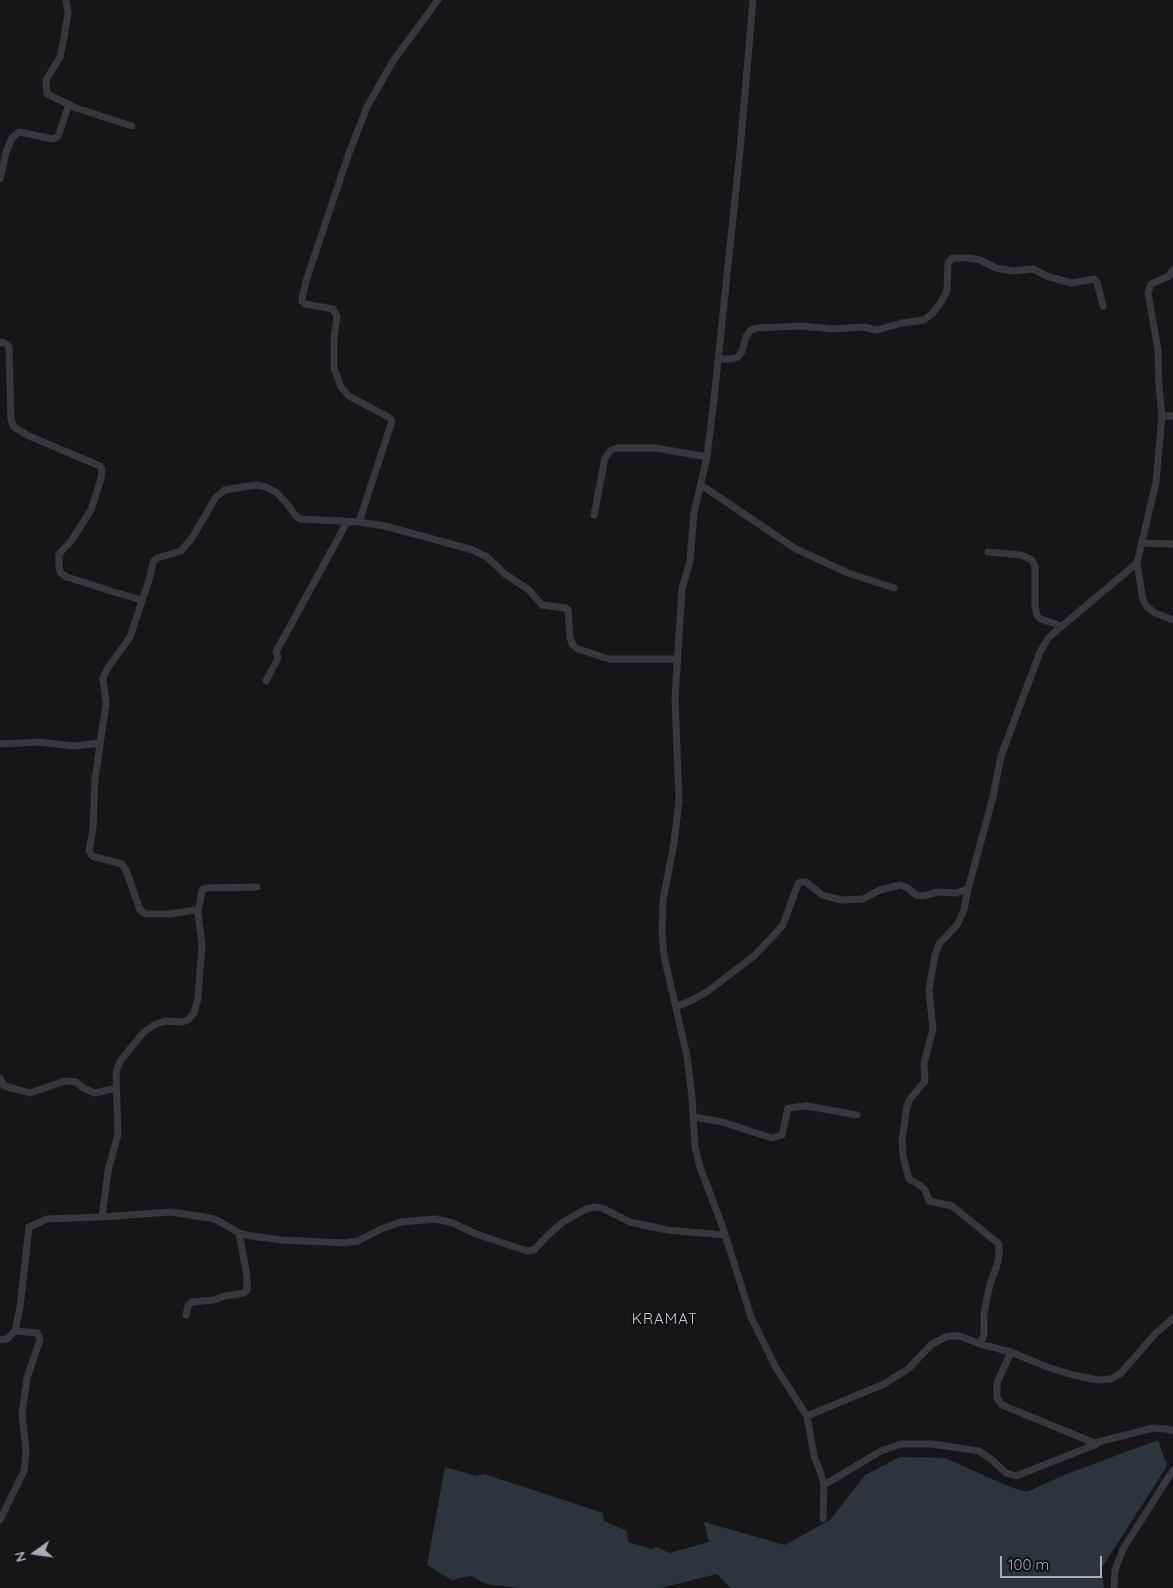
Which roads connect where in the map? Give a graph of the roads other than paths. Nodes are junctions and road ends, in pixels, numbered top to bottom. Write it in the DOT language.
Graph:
graph roads {
  1 [pos="66,0"];
  2 [pos="438,0"];
  3 [pos="753,0"];
  4 [pos="69,104"];
  5 [pos="132,126"];
  6 [pos="0,179"];
  7 [pos="1173,270"];
  8 [pos="1103,306"];
  9 [pos="0,343"];
  10 [pos="719,358"];
  11 [pos="1162,416"];
  12 [pos="1173,416"];
  13 [pos="707,458"];
  14 [pos="701,485"];
  15 [pos="594,515"];
  16 [pos="347,522"];
  17 [pos="359,522"];
  18 [pos="1143,543"];
  19 [pos="1173,544"];
  20 [pos="988,552"];
  21 [pos="1138,563"];
  22 [pos="894,588"];
  23 [pos="142,600"];
  24 [pos="1173,620"];
  25 [pos="1062,626"];
  26 [pos="678,659"];
  27 [pos="266,681"];
  28 [pos="100,743"];
  29 [pos="0,744"];
  30 [pos="257,887"];
  31 [pos="968,889"];
  32 [pos="198,913"];
  33 [pos="676,1006"];
  34 [pos="0,1078"];
  35 [pos="116,1088"];
  36 [pos="857,1115"];
  37 [pos="694,1117"];
  38 [pos="102,1217"];
  39 [pos="240,1233"];
  40 [pos="725,1235"];
  41 [pos="186,1315"];
  42 [pos="1173,1318"];
  43 [pos="15,1331"];
  44 [pos="0,1340"];
  45 [pos="980,1344"];
  46 [pos="1011,1352"];
  47 [pos="807,1416"];
  48 [pos="1173,1432"];
  49 [pos="1098,1444"];
  50 [pos="1173,1470"];
  51 [pos="824,1485"];
  52 [pos="823,1518"];
  53 [pos="0,1520"];
  54 [pos="1114,1588"];
  1 -- 4 [label="street"];
  2 -- 17 [label="street"];
  3 -- 10 [label="street"];
  4 -- 5 [label="street"];
  4 -- 6 [label="street"];
  7 -- 11 [label="street"];
  8 -- 10 [label="street"];
  9 -- 23 [label="street"];
  10 -- 13 [label="street"];
  11 -- 12 [label="street"];
  11 -- 18 [label="street"];
  13 -- 14 [label="street"];
  13 -- 15 [label="street"];
  14 -- 22 [label="street"];
  14 -- 26 [label="street"];
  16 -- 17 [label="street"];
  16 -- 23 [label="street"];
  16 -- 27 [label="street"];
  17 -- 26 [label="street"];
  18 -- 19 [label="street"];
  18 -- 21 [label="street"];
  20 -- 25 [label="street"];
  21 -- 24 [label="street"];
  21 -- 25 [label="street"];
  23 -- 28 [label="street"];
  25 -- 31 [label="street"];
  26 -- 33 [label="street"];
  28 -- 29 [label="street"];
  28 -- 32 [label="street"];
  30 -- 32 [label="street"];
  31 -- 33 [label="street"];
  31 -- 45 [label="street"];
  32 -- 35 [label="street"];
  33 -- 37 [label="street"];
  34 -- 35 [label="street"];
  35 -- 38 [label="street"];
  36 -- 37 [label="street"];
  37 -- 40 [label="street"];
  38 -- 39 [label="street"];
  38 -- 43 [label="street"];
  39 -- 40 [label="street"];
  39 -- 41 [label="street"];
  40 -- 47 [label="street"];
  42 -- 46 [label="street"];
  43 -- 44 [label="street"];
  43 -- 53 [label="street"];
  45 -- 46 [label="street"];
  45 -- 47 [label="street"];
  46 -- 49 [label="street"];
  47 -- 51 [label="street"];
  48 -- 49 [label="street"];
  49 -- 51 [label="street"];
  50 -- 54 [label="street"];
  51 -- 52 [label="street"];
}
